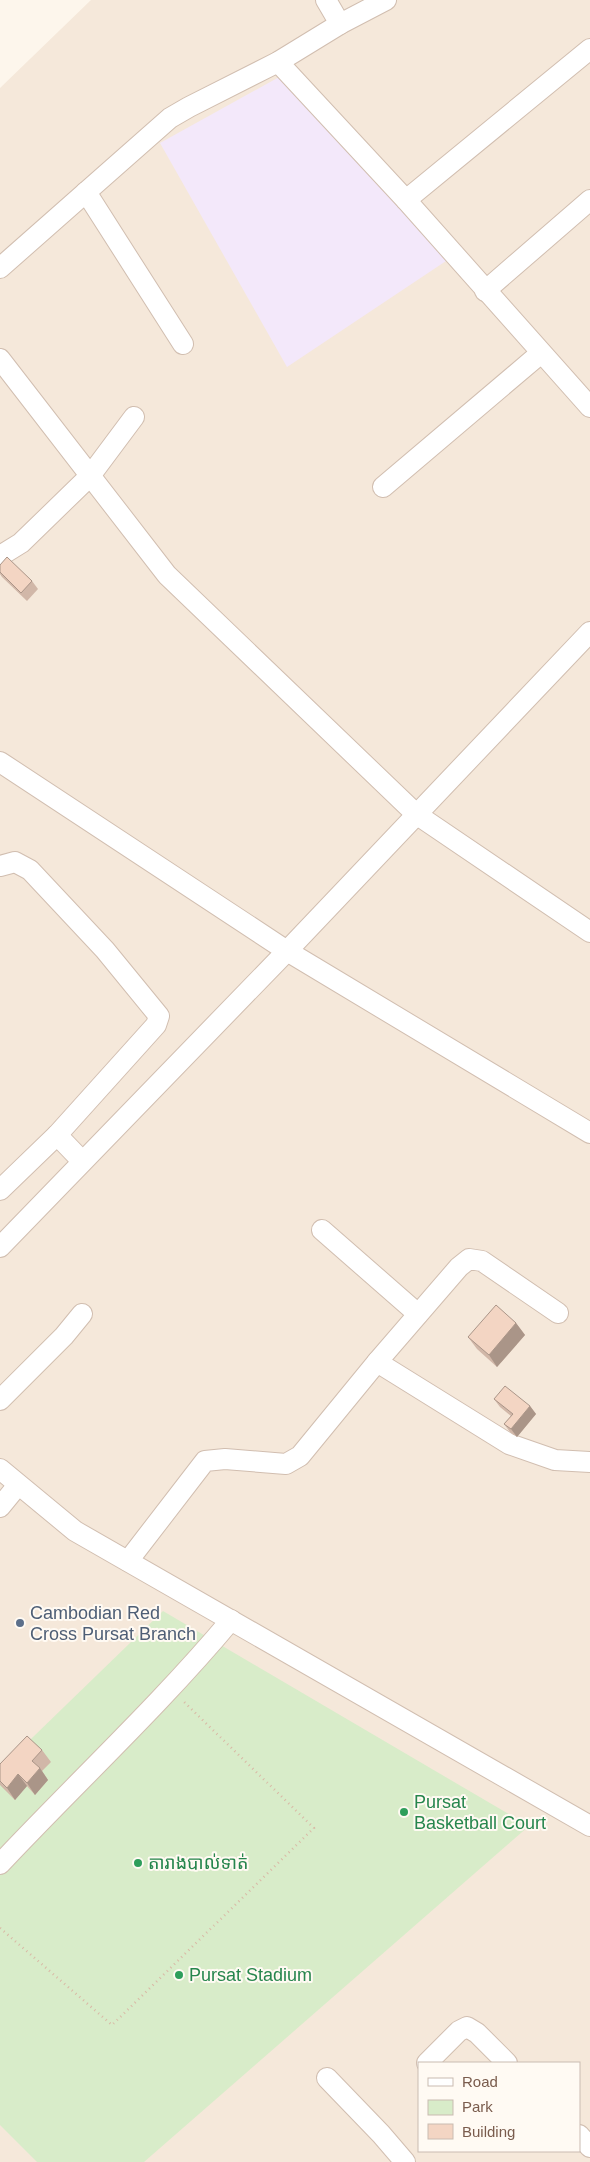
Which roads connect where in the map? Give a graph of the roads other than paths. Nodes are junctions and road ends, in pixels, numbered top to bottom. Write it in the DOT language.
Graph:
graph roads {
  1 [pos="326,0"];
  2 [pos="386,0"];
  3 [pos="340,24"];
  4 [pos="590,49"];
  5 [pos="278,62"];
  6 [pos="86,192"];
  7 [pos="406,200"];
  8 [pos="590,200"];
  9 [pos="0,268"];
  10 [pos="485,291"];
  11 [pos="183,344"];
  12 [pos="541,353"];
  13 [pos="0,359"];
  14 [pos="590,407"];
  15 [pos="134,417"];
  16 [pos="90,476"];
  17 [pos="383,487"];
  18 [pos="0,556"];
  19 [pos="590,632"];
  20 [pos="0,762"];
  21 [pos="416,814"];
  22 [pos="0,866"];
  23 [pos="590,932"];
  24 [pos="288,951"];
  25 [pos="590,1133"];
  26 [pos="57,1135"];
  27 [pos="82,1161"];
  28 [pos="0,1190"];
  29 [pos="322,1230"];
  30 [pos="0,1247"];
  31 [pos="558,1313"];
  32 [pos="82,1314"];
  33 [pos="418,1314"];
  34 [pos="377,1362"];
  35 [pos="0,1400"];
  36 [pos="590,1462"];
  37 [pos="0,1469"];
  38 [pos="18,1485"];
  39 [pos="0,1507"];
  40 [pos="128,1562"];
  41 [pos="231,1620"];
  42 [pos="590,1826"];
  43 [pos="0,1864"];
  44 [pos="428,2062"];
  45 [pos="506,2062"];
  46 [pos="327,2078"];
  47 [pos="580,2136"];
  48 [pos="590,2147"];
  49 [pos="406,2162"];
  1 -- 3 [label="street"];
  2 -- 3 [label="street"];
  3 -- 5 [label="street"];
  4 -- 7 [label="street"];
  5 -- 6 [label="street"];
  5 -- 7 [label="street"];
  6 -- 9 [label="street"];
  6 -- 11 [label="street"];
  7 -- 10 [label="street"];
  8 -- 10 [label="street"];
  10 -- 12 [label="street"];
  12 -- 14 [label="street"];
  12 -- 17 [label="street"];
  13 -- 16 [label="street"];
  15 -- 16 [label="street"];
  16 -- 18 [label="street"];
  16 -- 21 [label="street"];
  19 -- 21 [label="street"];
  20 -- 24 [label="street"];
  21 -- 23 [label="street"];
  21 -- 24 [label="street"];
  22 -- 26 [label="street"];
  24 -- 25 [label="street"];
  24 -- 27 [label="street"];
  26 -- 27 [label="street"];
  26 -- 28 [label="street"];
  27 -- 30 [label="street"];
  29 -- 33 [label="street"];
  31 -- 33 [label="street"];
  32 -- 35 [label="street"];
  33 -- 34 [label="street"];
  34 -- 36 [label="street"];
  34 -- 40 [label="street"];
  37 -- 38 [label="street"];
  38 -- 39 [label="street"];
  38 -- 40 [label="street"];
  40 -- 41 [label="street"];
  41 -- 42 [label="street"];
  41 -- 43 [label="street"];
  44 -- 45 [label="street"];
  46 -- 49 [label="street"];
  47 -- 48 [label="street"];
}
